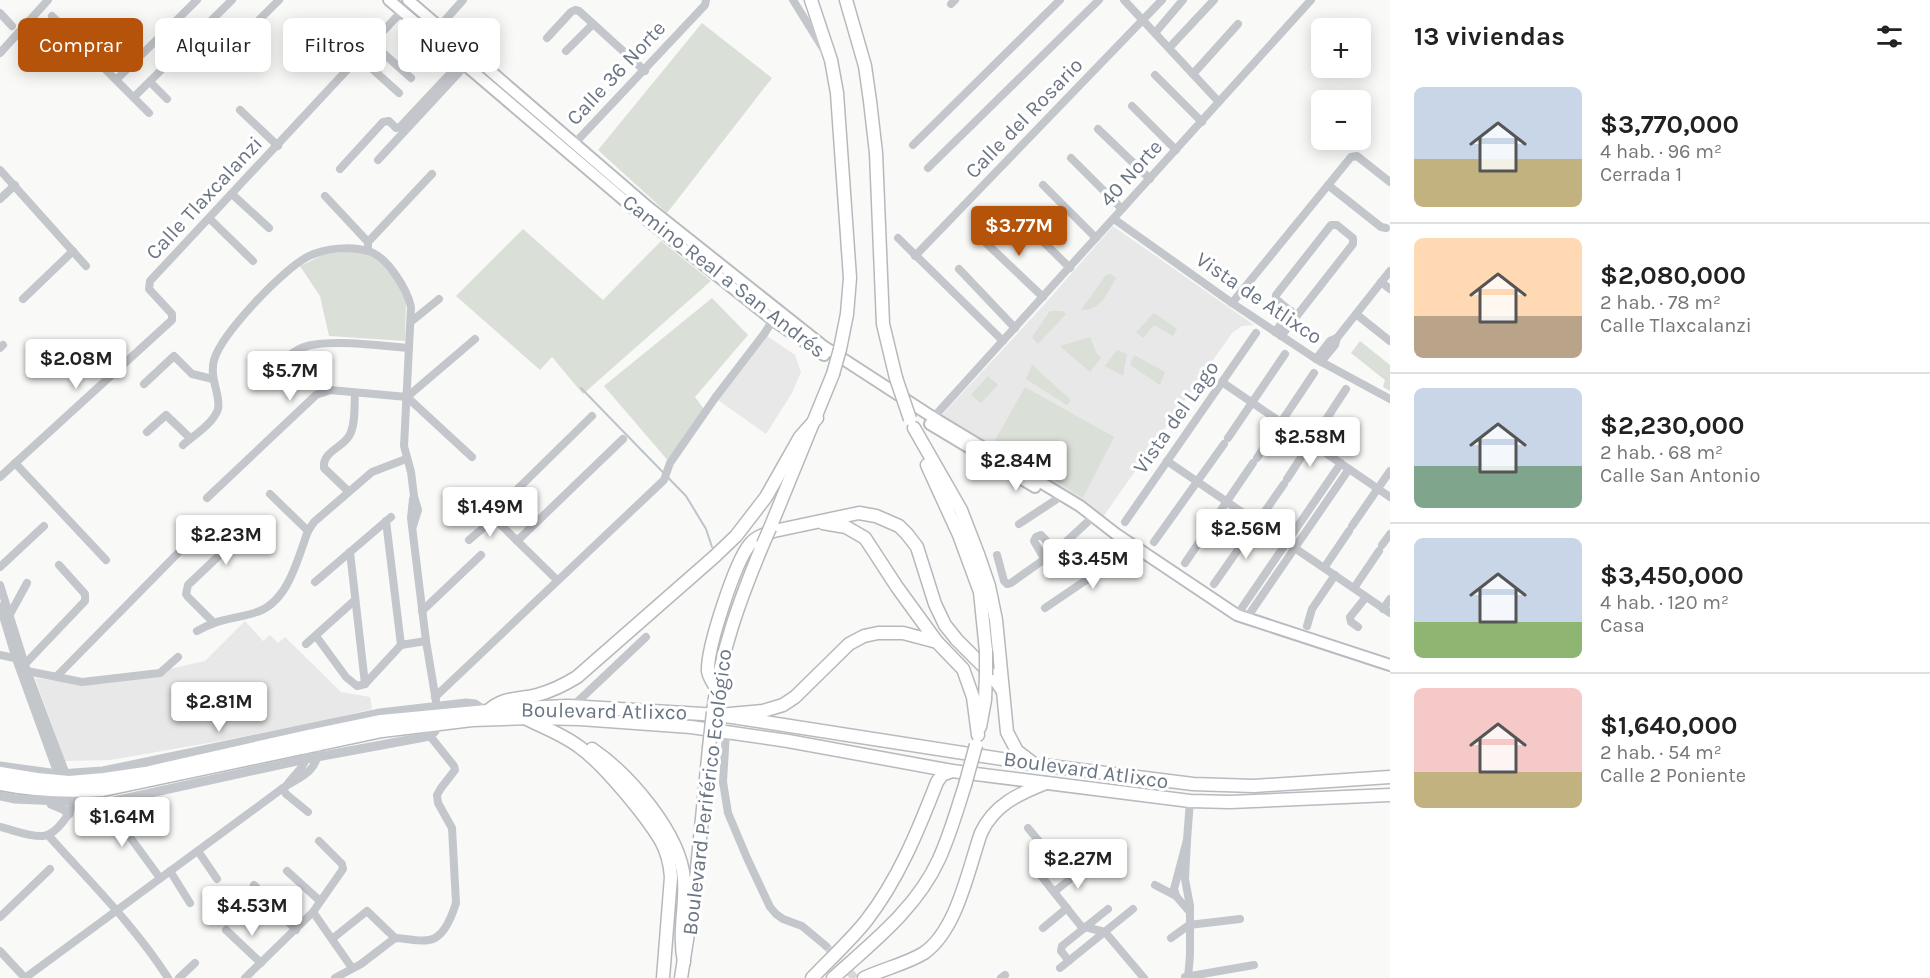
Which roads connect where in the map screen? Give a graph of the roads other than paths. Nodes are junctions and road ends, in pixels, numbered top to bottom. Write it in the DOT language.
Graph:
graph roads {
  1 [pos="48,0"];
  2 [pos="197,0"];
  3 [pos="232,0"];
  4 [pos="279,0"];
  5 [pos="389,0"];
  6 [pos="408,0"];
  7 [pos="463,0"];
  8 [pos="706,0"];
  9 [pos="793,0"];
  10 [pos="811,0"];
  11 [pos="846,0"];
  12 [pos="1060,0"];
  13 [pos="1098,0"];
  14 [pos="1124,0"];
  15 [pos="1162,0"];
  16 [pos="1183,0"];
  17 [pos="1214,0"];
  18 [pos="1311,0"];
  19 [pos="402,11"];
  20 [pos="0,13"];
  21 [pos="52,16"];
  22 [pos="178,18"];
  23 [pos="214,18"];
  24 [pos="261,18"];
  25 [pos="410,18"];
  26 [pos="429,18"];
  27 [pos="447,18"];
  28 [pos="1143,21"];
  29 [pos="593,24"];
  30 [pos="1238,24"];
  31 [pos="12,26"];
  32 [pos="386,29"];
  33 [pos="1155,33"];
  34 [pos="547,38"];
  35 [pos="155,41"];
  36 [pos="1169,48"];
  37 [pos="566,51"];
  38 [pos="0,53"];
  39 [pos="386,56"];
  40 [pos="831,60"];
  41 [pos="645,71"];
  42 [pos="160,72"];
  43 [pos="345,72"];
  44 [pos="376,72"];
  45 [pos="455,72"];
  46 [pos="456,72"];
  47 [pos="472,72"];
  48 [pos="491,72"];
  49 [pos="1193,74"];
  50 [pos="1155,75"];
  51 [pos="411,78"];
  52 [pos="116,80"];
  53 [pos="150,82"];
  54 [pos="506,85"];
  55 [pos="399,93"];
  56 [pos="498,94"];
  57 [pos="134,98"];
  58 [pos="167,99"];
  59 [pos="1218,101"];
  60 [pos="1132,106"];
  61 [pos="240,110"];
  62 [pos="149,113"];
  63 [pos="1202,122"];
  64 [pos="1098,129"];
  65 [pos="574,144"];
  66 [pos="913,145"];
  67 [pos="278,146"];
  68 [pos="1176,150"];
  69 [pos="1071,158"];
  70 [pos="378,160"];
  71 [pos="928,168"];
  72 [pos="340,169"];
  73 [pos="0,170"];
  74 [pos="432,174"];
  75 [pos="1150,179"];
  76 [pos="1390,182"];
  77 [pos="15,185"];
  78 [pos="1043,185"];
  79 [pos="1328,185"];
  80 [pos="233,195"];
  81 [pos="325,196"];
  82 [pos="0,199"];
  83 [pos="1122,209"];
  84 [pos="1014,213"];
  85 [pos="210,219"];
  86 [pos="1114,219"];
  87 [pos="268,228"];
  88 [pos="1386,228"];
  89 [pos="898,238"];
  90 [pos="1096,238"];
  91 [pos="986,243"];
  92 [pos="368,246"];
  93 [pos="73,251"];
  94 [pos="696,253"];
  95 [pos="915,256"];
  96 [pos="253,261"];
  97 [pos="86,266"];
  98 [pos="1070,268"];
  99 [pos="958,269"];
  100 [pos="1390,271"];
  101 [pos="1381,282"];
  102 [pos="1390,289"];
  103 [pos="1043,297"];
  104 [pos="439,298"];
  105 [pos="23,299"];
  106 [pos="1232,303"];
  107 [pos="774,307"];
  108 [pos="1294,314"];
  109 [pos="1356,314"];
  110 [pos="773,320"];
  111 [pos="412,321"];
  112 [pos="1015,328"];
  113 [pos="1256,333"];
  114 [pos="1278,334"];
  115 [pos="476,339"];
  116 [pos="1003,341"];
  117 [pos="1390,341"];
  118 [pos="409,348"];
  119 [pos="1286,354"];
  120 [pos="1319,361"];
  121 [pos="1314,373"];
  122 [pos="213,379"];
  123 [pos="1222,382"];
  124 [pos="144,384"];
  125 [pos="256,385"];
  126 [pos="1346,389"];
  127 [pos="355,394"];
  128 [pos="406,397"];
  129 [pos="1390,399"];
  130 [pos="1252,403"];
  131 [pos="592,416"];
  132 [pos="817,418"];
  133 [pos="931,420"];
  134 [pos="1281,422"];
  135 [pos="912,423"];
  136 [pos="147,432"];
  137 [pos="190,438"];
  138 [pos="623,439"];
  139 [pos="1311,443"];
  140 [pos="183,445"];
  141 [pos="472,457"];
  142 [pos="406,459"];
  143 [pos="1167,460"];
  144 [pos="15,463"];
  145 [pos="1341,463"];
  146 [pos="1348,469"];
  147 [pos="1390,471"];
  148 [pos="0,477"];
  149 [pos="1197,481"];
  150 [pos="1378,489"];
  151 [pos="348,492"];
  152 [pos="270,494"];
  153 [pos="1390,497"];
  154 [pos="207,498"];
  155 [pos="1057,499"];
  156 [pos="1227,501"];
  157 [pos="495,515"];
  158 [pos="1091,518"];
  159 [pos="820,522"];
  160 [pos="1125,522"];
  161 [pos="1257,522"];
  162 [pos="1019,524"];
  163 [pos="44,526"];
  164 [pos="247,529"];
  165 [pos="308,531"];
  166 [pos="1390,534"];
  167 [pos="469,540"];
  168 [pos="517,541"];
  169 [pos="1155,542"];
  170 [pos="1287,543"];
  171 [pos="1135,547"];
  172 [pos="1294,548"];
  173 [pos="1056,550"];
  174 [pos="179,552"];
  175 [pos="350,552"];
  176 [pos="481,555"];
  177 [pos="998,555"];
  178 [pos="106,560"];
  179 [pos="1045,560"];
  180 [pos="1185,563"];
  181 [pos="59,565"];
  182 [pos="0,567"];
  183 [pos="1324,568"];
  184 [pos="1335,575"];
  185 [pos="557,580"];
  186 [pos="315,582"];
  187 [pos="27,584"];
  188 [pos="1214,584"];
  189 [pos="0,585"];
  190 [pos="1354,588"];
  191 [pos="1366,597"];
  192 [pos="1390,599"];
  193 [pos="356,600"];
  194 [pos="0,606"];
  195 [pos="1045,608"];
  196 [pos="422,610"];
  197 [pos="1387,611"];
  198 [pos="9,616"];
  199 [pos="1241,617"];
  200 [pos="213,622"];
  201 [pos="1307,626"];
  202 [pos="1358,627"];
  203 [pos="196,632"];
  204 [pos="316,636"];
  205 [pos="646,637"];
  206 [pos="426,642"];
  207 [pos="937,642"];
  208 [pos="306,644"];
  209 [pos="401,645"];
  210 [pos="0,656"];
  211 [pos="178,657"];
  212 [pos="23,663"];
  213 [pos="1390,665"];
  214 [pos="57,676"];
  215 [pos="365,684"];
  216 [pos="716,688"];
  217 [pos="1002,690"];
  218 [pos="573,706"];
  219 [pos="717,709"];
  220 [pos="437,710"];
  221 [pos="487,711"];
  222 [pos="527,718"];
  223 [pos="791,725"];
  224 [pos="726,732"];
  225 [pos="430,736"];
  226 [pos="977,740"];
  227 [pos="312,741"];
  228 [pos="788,741"];
  229 [pos="1034,764"];
  230 [pos="0,766"];
  231 [pos="952,771"];
  232 [pos="0,773"];
  233 [pos="1390,777"];
  234 [pos="1046,783"];
  235 [pos="0,784"];
  236 [pos="285,787"];
  237 [pos="67,792"];
  238 [pos="1390,795"];
  239 [pos="0,796"];
  240 [pos="1190,801"];
  241 [pos="105,803"];
  242 [pos="308,813"];
  243 [pos="0,827"];
  244 [pos="1028,828"];
  245 [pos="48,835"];
  246 [pos="1186,840"];
  247 [pos="319,841"];
  248 [pos="198,851"];
  249 [pos="1085,867"];
  250 [pos="50,869"];
  251 [pos="170,871"];
  252 [pos="287,872"];
  253 [pos="160,879"];
  254 [pos="217,879"];
  255 [pos="254,885"];
  256 [pos="1155,885"];
  257 [pos="1054,892"];
  258 [pos="1176,896"];
  259 [pos="320,901"];
  260 [pos="190,903"];
  261 [pos="1067,908"];
  262 [pos="1108,909"];
  263 [pos="1133,909"];
  264 [pos="116,911"];
  265 [pos="1190,911"];
  266 [pos="313,912"];
  267 [pos="0,917"];
  268 [pos="1240,919"];
  269 [pos="894,922"];
  270 [pos="1190,925"];
  271 [pos="1085,927"];
  272 [pos="1043,928"];
  273 [pos="226,930"];
  274 [pos="296,930"];
  275 [pos="1105,932"];
  276 [pos="395,938"];
  277 [pos="1171,938"];
  278 [pos="332,939"];
  279 [pos="825,946"];
  280 [pos="0,951"];
  281 [pos="1069,961"];
  282 [pos="684,962"];
  283 [pos="195,963"];
  284 [pos="261,963"];
  285 [pos="1254,965"];
  286 [pos="1060,968"];
  287 [pos="348,972"];
  288 [pos="255,975"];
  289 [pos="1215,975"];
  290 [pos="1186,977"];
  291 [pos="25,978"];
  292 [pos="168,978"];
  293 [pos="179,978"];
  294 [pos="245,978"];
  295 [pos="335,978"];
  296 [pos="663,978"];
  297 [pos="681,978"];
  298 [pos="813,978"];
  299 [pos="833,978"];
  300 [pos="864,978"];
  301 [pos="1144,978"];
  1 -- 38 [label="street"];
  2 -- 22 [label="street"];
  3 -- 23 [label="street"];
  4 -- 24 [label="street"];
  5 -- 19 [label="main road, Camino Real a San Andrés"];
  6 -- 26 [label="main road, Camino Real a San Andrés"];
  7 -- 27 [label="street"];
  8 -- 41 [label="street, Calle 36 Norte"];
  9 -- 40 [label="street"];
  10 -- 40 [label="main road, Boulevard Periférico Ecológico"];
  11 -- 135 [label="main road, bridge"];
  12 -- 66 [label="street"];
  13 -- 71 [label="street"];
  14 -- 28 [label="street"];
  15 -- 28 [label="street, Calle del Rosario"];
  16 -- 33 [label="street"];
  17 -- 36 [label="street"];
  18 -- 59 [label="street, 40 Norte"];
  19 -- 25 [label="main road, Camino Real a San Andrés"];
  19 -- 32 [label="street, Calle Tlaxcalanzi"];
  20 -- 31 [label="street"];
  21 -- 52 [label="street"];
  28 -- 33 [label="street"];
  28 -- 95 [label="street, Calle del Rosario"];
  29 -- 34 [label="street"];
  29 -- 37 [label="street"];
  29 -- 41 [label="street"];
  30 -- 49 [label="street"];
  33 -- 36 [label="street"];
  35 -- 52 [label="street"];
  36 -- 49 [label="street"];
  39 -- 51 [label="street"];
  40 -- 132 [label="main road, Boulevard Periférico Ecológico, bridge"];
  41 -- 65 [label="street, Calle 36 Norte"];
  42 -- 53 [label="street"];
  43 -- 67 [label="street, Calle Tlaxcalanzi"];
  44 -- 55 [label="street"];
  45 -- 72 [label="street"];
  46 -- 70 [label="street"];
  47 -- 56 [label="main road, Camino Real a San Andrés"];
  48 -- 54 [label="main road, Camino Real a San Andrés"];
  49 -- 59 [label="street"];
  50 -- 63 [label="street"];
  52 -- 57 [label="street"];
  53 -- 57 [label="street"];
  53 -- 58 [label="street"];
  54 -- 56 [label="main road"];
  54 -- 65 [label="main road, Camino Real a San Andrés"];
  56 -- 94 [label="main road, Camino Real a San Andrés"];
  57 -- 62 [label="street"];
  59 -- 63 [label="street, 40 Norte"];
  60 -- 68 [label="street"];
  61 -- 67 [label="street"];
  63 -- 68 [label="street, 40 Norte"];
  64 -- 75 [label="street"];
  65 -- 94 [label="main road, Camino Real a San Andrés"];
  67 -- 80 [label="street, Calle Tlaxcalanzi"];
  68 -- 75 [label="street, 40 Norte"];
  69 -- 83 [label="street"];
  73 -- 77 [label="street"];
  74 -- 92 [label="street"];
  75 -- 83 [label="street, 40 Norte"];
  76 -- 79 [label="street"];
  77 -- 82 [label="street"];
  77 -- 93 [label="street"];
  78 -- 90 [label="street"];
  79 -- 88 [label="street"];
  79 -- 106 [label="street"];
  80 -- 85 [label="street, Calle Tlaxcalanzi"];
  80 -- 87 [label="street"];
  81 -- 92 [label="street"];
  83 -- 86 [label="street, 40 Norte"];
  84 -- 98 [label="street"];
  85 -- 96 [label="street"];
  85 -- 144 [label="street, Calle Tlaxcalanzi"];
  86 -- 90 [label="street, 40 Norte"];
  86 -- 106 [label="street, Vista de Atlixco"];
  89 -- 95 [label="street"];
  90 -- 98 [label="street, 40 Norte"];
  91 -- 103 [label="street"];
  92 -- 111 [label="street"];
  92 -- 122 [label="street"];
  93 -- 97 [label="street"];
  93 -- 105 [label="street"];
  94 -- 107 [label="main road, Camino Real a San Andrés"];
  94 -- 110 [label="main road, Camino Real a San Andrés"];
  95 -- 116 [label="street"];
  98 -- 103 [label="street, 40 Norte"];
  99 -- 112 [label="street"];
  100 -- 101 [label="street"];
  101 -- 102 [label="street"];
  101 -- 109 [label="street"];
  103 -- 112 [label="street, 40 Norte"];
  104 -- 111 [label="street"];
  106 -- 114 [label="street, Vista de Atlixco"];
  107 -- 110 [label="street"];
  107 -- 133 [label="main road, Camino Real a San Andrés"];
  108 -- 108 [label="street"];
  108 -- 114 [label="street"];
  109 -- 117 [label="street"];
  109 -- 120 [label="street"];
  110 -- 133 [label="main road, Camino Real a San Andrés"];
  110 -- 185 [label="street"];
  111 -- 118 [label="street"];
  112 -- 116 [label="street, 40 Norte"];
  113 -- 123 [label="street, Vista del Lago"];
  114 -- 120 [label="street, Vista de Atlixco"];
  115 -- 128 [label="street"];
  116 -- 133 [label="street, 40 Norte"];
  118 -- 125 [label="street"];
  118 -- 128 [label="street"];
  119 -- 130 [label="street"];
  120 -- 129 [label="street, Vista de Atlixco"];
  121 -- 134 [label="street"];
  122 -- 124 [label="street"];
  122 -- 137 [label="street"];
  123 -- 130 [label="street"];
  123 -- 143 [label="street, Vista del Lago"];
  126 -- 139 [label="street"];
  127 -- 128 [label="street"];
  127 -- 151 [label="street"];
  127 -- 154 [label="street"];
  128 -- 141 [label="street"];
  128 -- 142 [label="street"];
  130 -- 134 [label="street"];
  130 -- 149 [label="street"];
  131 -- 157 [label="street"];
  132 -- 216 [label="main road, Boulevard Periférico Ecológico, bridge"];
  132 -- 221 [label="main road"];
  133 -- 155 [label="main road, Camino Real a San Andrés"];
  133 -- 158 [label="main road, Camino Real a San Andrés"];
  134 -- 139 [label="street"];
  134 -- 156 [label="street"];
  135 -- 217 [label="main road"];
  135 -- 226 [label="main road, bridge"];
  136 -- 137 [label="street"];
  137 -- 140 [label="street"];
  138 -- 168 [label="street"];
  139 -- 145 [label="street"];
  139 -- 161 [label="street"];
  142 -- 151 [label="street"];
  142 -- 196 [label="street"];
  143 -- 149 [label="street"];
  143 -- 160 [label="street, Vista del Lago"];
  144 -- 148 [label="street, Calle Tlaxcalanzi"];
  144 -- 178 [label="street"];
  145 -- 146 [label="street"];
  145 -- 170 [label="street"];
  146 -- 150 [label="street"];
  146 -- 172 [label="street"];
  147 -- 150 [label="street"];
  149 -- 156 [label="street"];
  149 -- 169 [label="street"];
  150 -- 153 [label="street"];
  150 -- 183 [label="street"];
  151 -- 165 [label="street"];
  152 -- 165 [label="street"];
  155 -- 158 [label="main road, Camino Real a San Andrés"];
  155 -- 162 [label="street"];
  156 -- 161 [label="street"];
  156 -- 180 [label="street"];
  157 -- 167 [label="street"];
  157 -- 168 [label="street"];
  158 -- 171 [label="main road, Camino Real a San Andrés"];
  158 -- 173 [label="street"];
  159 -- 207 [label="main road"];
  159 -- 216 [label="main road"];
  159 -- 217 [label="main road"];
  161 -- 170 [label="street"];
  161 -- 188 [label="street"];
  163 -- 182 [label="street"];
  164 -- 200 [label="street"];
  165 -- 200 [label="street"];
  166 -- 190 [label="street"];
  168 -- 185 [label="street"];
  170 -- 172 [label="street"];
  170 -- 199 [label="street"];
  171 -- 195 [label="street"];
  171 -- 199 [label="main road, Camino Real a San Andrés"];
  172 -- 183 [label="street"];
  172 -- 199 [label="street"];
  173 -- 179 [label="street"];
  173 -- 179 [label="street"];
  174 -- 214 [label="street"];
  175 -- 186 [label="street"];
  175 -- 193 [label="street"];
  175 -- 209 [label="street"];
  176 -- 196 [label="street"];
  177 -- 179 [label="street"];
  181 -- 212 [label="street"];
  183 -- 184 [label="street"];
  184 -- 190 [label="street"];
  184 -- 201 [label="street"];
  185 -- 220 [label="street"];
  187 -- 198 [label="street"];
  189 -- 198 [label="street"];
  190 -- 191 [label="street"];
  191 -- 197 [label="street"];
  191 -- 202 [label="street"];
  192 -- 197 [label="street"];
  193 -- 204 [label="street"];
  193 -- 215 [label="street"];
  194 -- 212 [label="street"];
  196 -- 206 [label="street"];
  198 -- 212 [label="street"];
  199 -- 213 [label="main road, Camino Real a San Andrés"];
  200 -- 203 [label="street"];
  204 -- 208 [label="street"];
  204 -- 215 [label="street"];
  205 -- 218 [label="street"];
  206 -- 209 [label="street"];
  206 -- 220 [label="street"];
  207 -- 219 [label="main road"];
  207 -- 226 [label="main road"];
  209 -- 215 [label="street"];
  210 -- 212 [label="street"];
  211 -- 214 [label="street"];
  212 -- 214 [label="street"];
  212 -- 237 [label="street"];
  212 -- 237 [label="street"];
  216 -- 219 [label="main road, Boulevard Periférico Ecológico"];
  217 -- 229 [label="main road"];
  218 -- 219 [label="main road, Boulevard Atlixco"];
  218 -- 221 [label="main road, Boulevard Atlixco"];
  219 -- 223 [label="main road, Boulevard Atlixco"];
  219 -- 282 [label="main road, Boulevard Periférico Ecológico, bridge"];
  220 -- 221 [label="main road, Boulevard Atlixco"];
  220 -- 222 [label="main road, Boulevard Atlixco"];
  220 -- 225 [label="street"];
  220 -- 227 [label="main road"];
  220 -- 227 [label="street"];
  222 -- 224 [label="main road, Boulevard Atlixco"];
  222 -- 282 [label="main road"];
  222 -- 296 [label="main road"];
  223 -- 228 [label="main road"];
  223 -- 229 [label="main road, Boulevard Atlixco"];
  224 -- 228 [label="main road, Boulevard Atlixco"];
  224 -- 279 [label="street"];
  225 -- 227 [label="street"];
  225 -- 276 [label="street"];
  226 -- 269 [label="main road, bridge"];
  227 -- 236 [label="street"];
  227 -- 237 [label="main road"];
  227 -- 237 [label="street"];
  227 -- 241 [label="street"];
  228 -- 231 [label="main road, Boulevard Atlixco"];
  229 -- 233 [label="main road, Boulevard Atlixco"];
  230 -- 237 [label="street"];
  231 -- 234 [label="main road, Boulevard Atlixco"];
  231 -- 298 [label="main road"];
  232 -- 237 [label="main road"];
  234 -- 240 [label="main road, Boulevard Atlixco"];
  234 -- 300 [label="main road"];
  235 -- 237 [label="main road"];
  236 -- 242 [label="street"];
  236 -- 248 [label="street"];
  237 -- 239 [label="street"];
  237 -- 241 [label="street"];
  237 -- 245 [label="street"];
  238 -- 240 [label="main road, Boulevard Atlixco"];
  240 -- 246 [label="street"];
  241 -- 253 [label="street"];
  243 -- 245 [label="street"];
  244 -- 257 [label="street"];
  245 -- 264 [label="street"];
  246 -- 258 [label="street"];
  246 -- 265 [label="street"];
  247 -- 259 [label="street"];
  248 -- 251 [label="street"];
  248 -- 254 [label="street"];
  249 -- 257 [label="street"];
  250 -- 267 [label="street"];
  251 -- 253 [label="street"];
  251 -- 260 [label="street"];
  252 -- 259 [label="street"];
  253 -- 264 [label="street"];
  255 -- 274 [label="street"];
  256 -- 258 [label="street"];
  257 -- 261 [label="street"];
  258 -- 265 [label="street"];
  259 -- 266 [label="street"];
  261 -- 271 [label="street"];
  261 -- 272 [label="street"];
  262 -- 271 [label="street"];
  263 -- 275 [label="street"];
  264 -- 291 [label="street"];
  264 -- 292 [label="street"];
  265 -- 270 [label="street"];
  266 -- 274 [label="street"];
  266 -- 278 [label="street"];
  268 -- 270 [label="street"];
  269 -- 298 [label="main road"];
  269 -- 299 [label="main road"];
  270 -- 277 [label="street"];
  270 -- 290 [label="street"];
  271 -- 275 [label="street"];
  271 -- 281 [label="street"];
  273 -- 284 [label="street"];
  274 -- 284 [label="street"];
  275 -- 281 [label="street"];
  275 -- 301 [label="street"];
  276 -- 278 [label="street"];
  276 -- 287 [label="street"];
  278 -- 287 [label="street"];
  280 -- 291 [label="street"];
  281 -- 286 [label="street"];
  282 -- 297 [label="main road, Boulevard Periférico Ecológico"];
  283 -- 293 [label="street"];
  284 -- 288 [label="street"];
  285 -- 289 [label="street"];
  287 -- 295 [label="street"];
  288 -- 294 [label="street"];
  289 -- 290 [label="street"];
}
